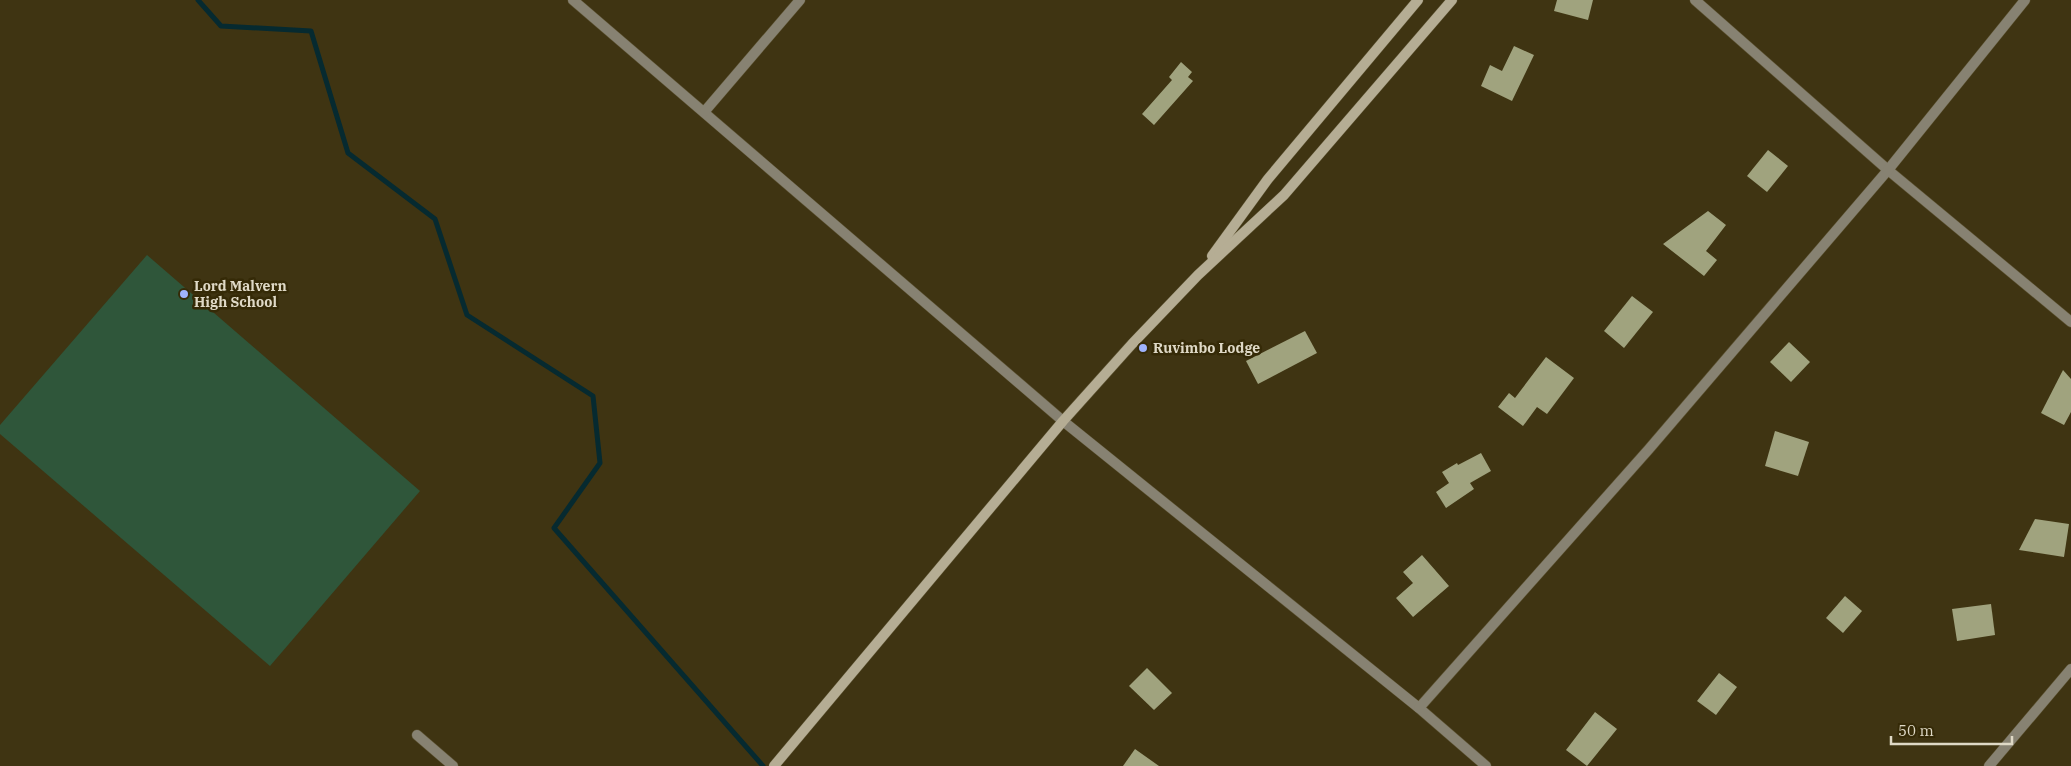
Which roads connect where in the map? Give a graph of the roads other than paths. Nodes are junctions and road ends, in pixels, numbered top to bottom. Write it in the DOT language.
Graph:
graph roads {
  1 [pos="573,0"];
  2 [pos="800,0"];
  3 [pos="1418,0"];
  4 [pos="1452,0"];
  5 [pos="1695,0"];
  6 [pos="2025,0"];
  7 [pos="705,112"];
  8 [pos="1888,170"];
  9 [pos="1198,275"];
  10 [pos="2071,322"];
  11 [pos="1064,421"];
  12 [pos="2071,669"];
  13 [pos="1419,708"];
  14 [pos="417,735"];
  15 [pos="453,766"];
  16 [pos="774,766"];
  17 [pos="1486,766"];
  18 [pos="1989,766"];
  1 -- 7 [label="street"];
  2 -- 7 [label="street"];
  3 -- 9 [label="street"];
  4 -- 9 [label="street"];
  5 -- 8 [label="street"];
  6 -- 8 [label="street"];
  7 -- 11 [label="street"];
  8 -- 10 [label="street"];
  8 -- 13 [label="street"];
  9 -- 11 [label="street"];
  11 -- 13 [label="street"];
  11 -- 16 [label="street"];
  12 -- 18 [label="street"];
  13 -- 17 [label="street"];
  14 -- 15 [label="street"];
}
